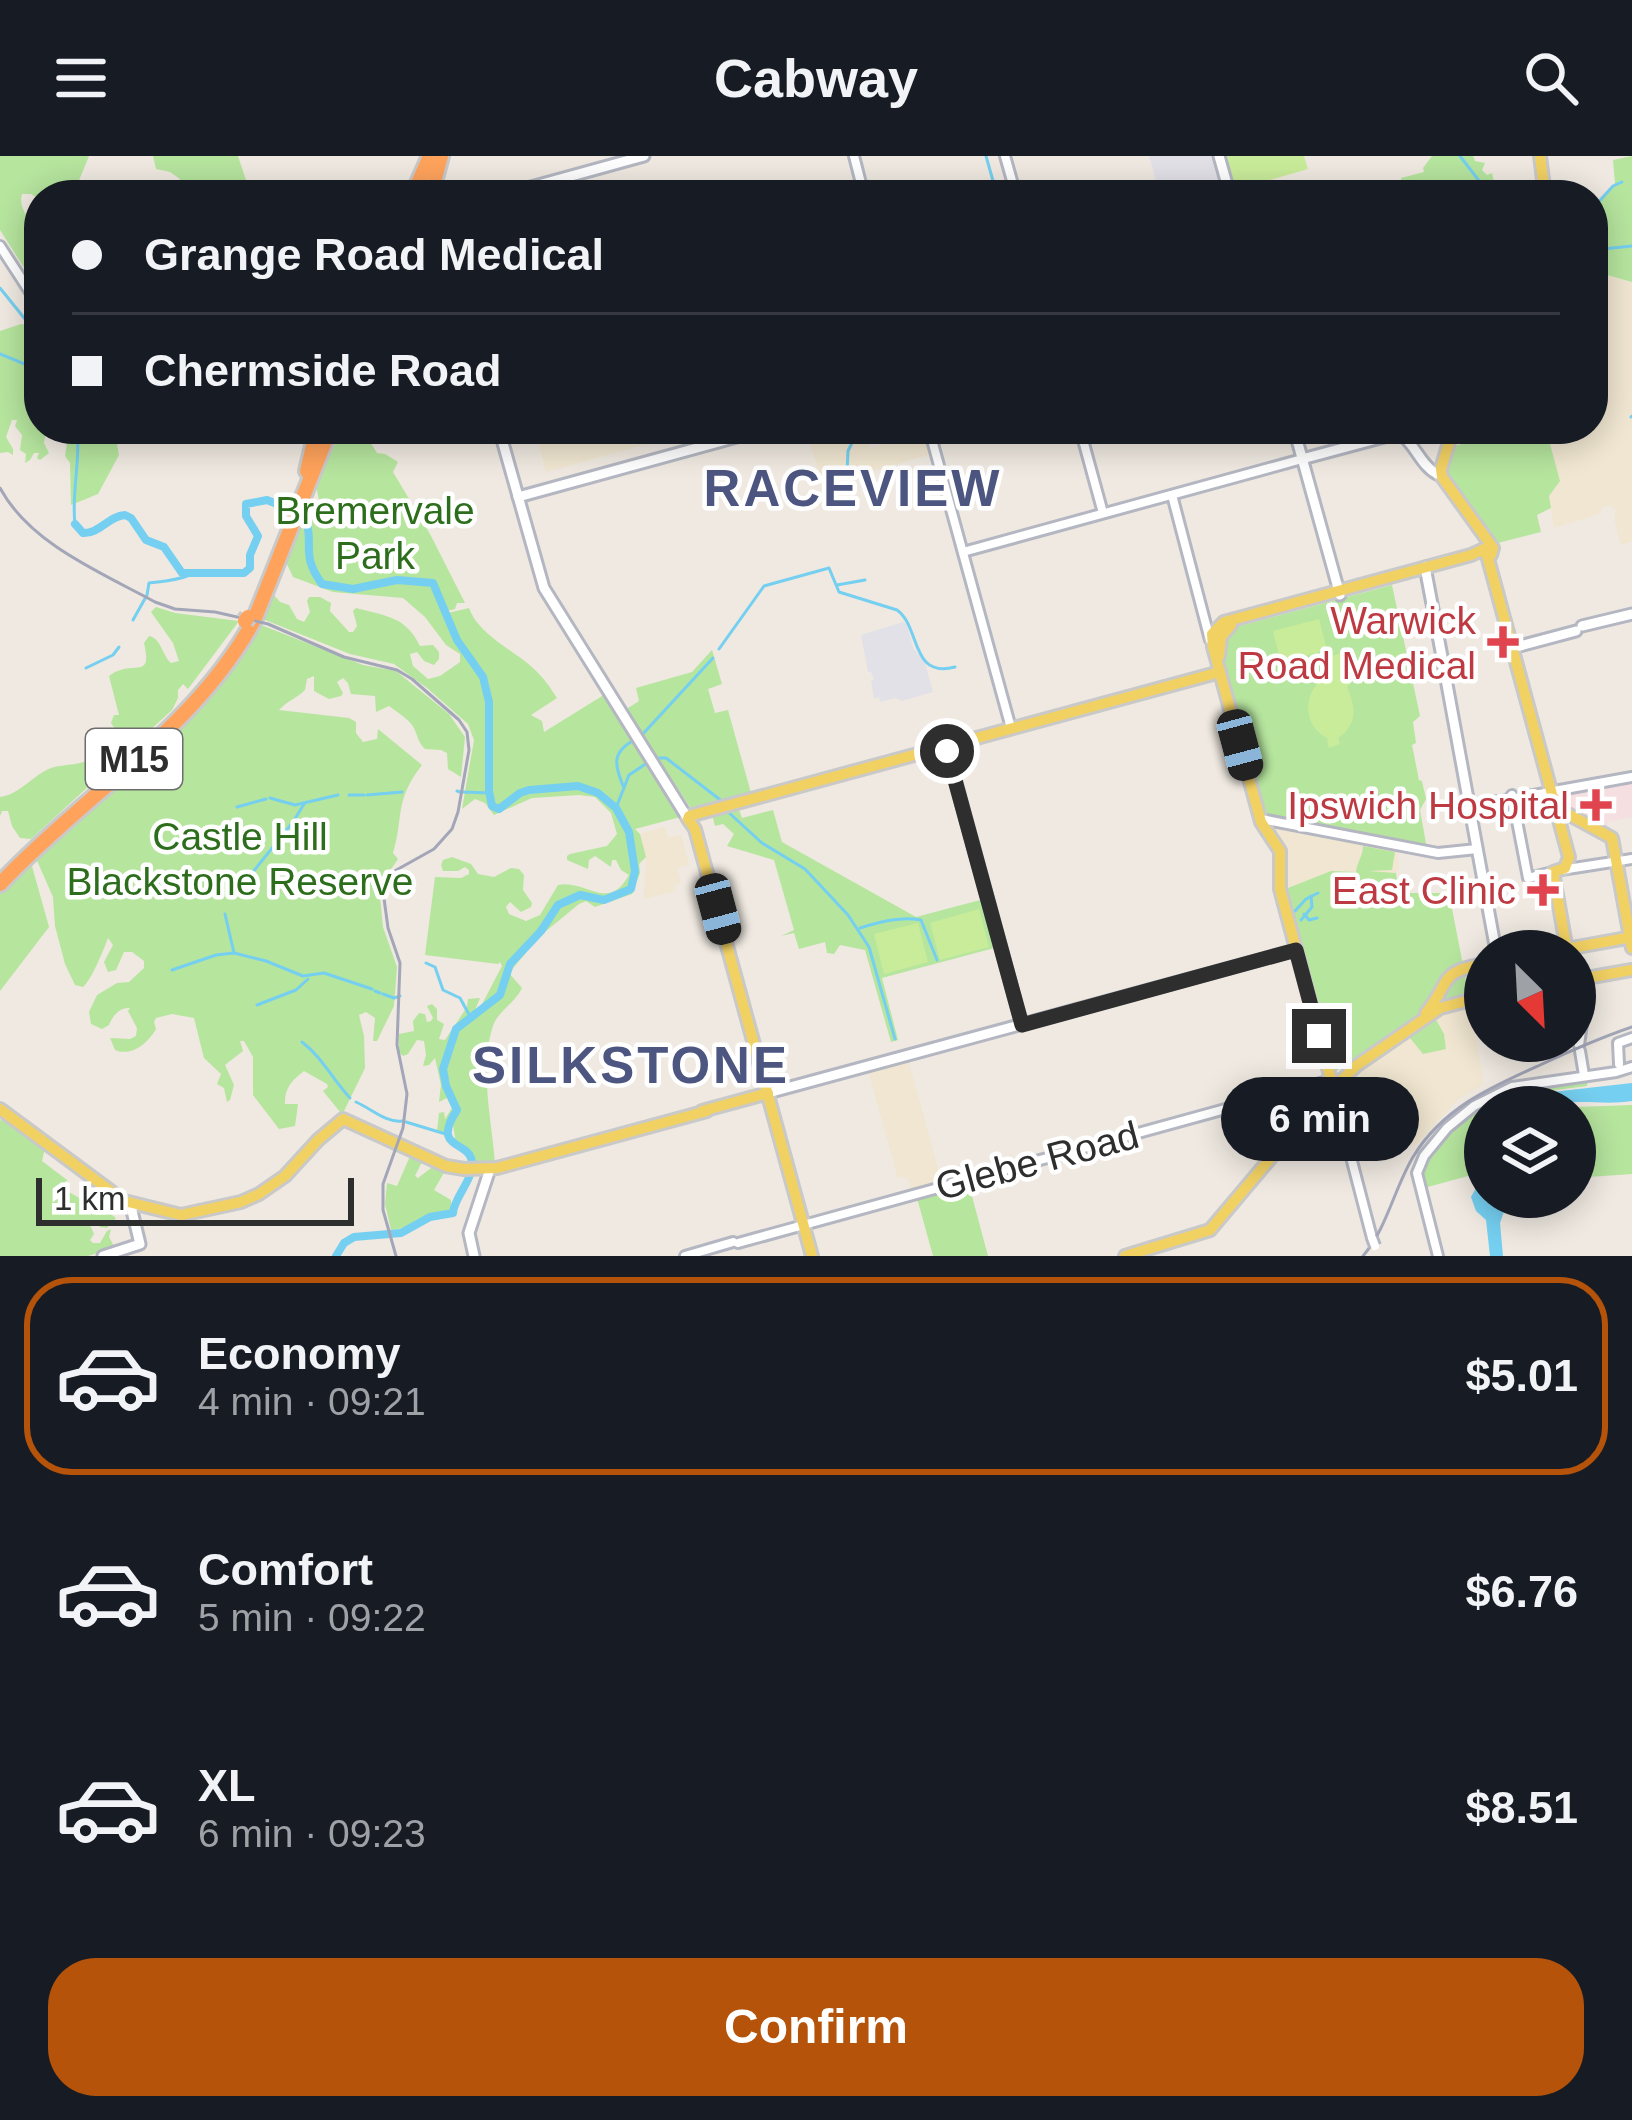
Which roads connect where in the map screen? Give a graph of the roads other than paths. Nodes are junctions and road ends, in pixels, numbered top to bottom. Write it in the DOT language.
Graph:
graph roads {
  1 [pos="644,156"];
  2 [pos="557,180"];
  3 [pos="0,246"];
  4 [pos="24,283"];
  5 [pos="320,444"];
  6 [pos="321,444"];
  7 [pos="503,444"];
  8 [pos="711,444"];
  9 [pos="933,444"];
  10 [pos="1084,444"];
  11 [pos="1298,444"];
  12 [pos="1355,444"];
  13 [pos="1412,444"];
  14 [pos="1446,444"];
  15 [pos="1302,459"];
  16 [pos="1438,472"];
  17 [pos="1172,495"];
  18 [pos="518,497"];
  19 [pos="295,510"];
  20 [pos="1103,513"];
  21 [pos="1487,551"];
  22 [pos="963,552"];
  23 [pos="1425,569"];
  24 [pos="1339,593"];
  25 [pos="1632,614"];
  26 [pos="250,620"];
  27 [pos="1220,623"];
  28 [pos="1513,646"];
  29 [pos="1217,647"];
  30 [pos="1220,672"];
  31 [pos="1015,727"];
  32 [pos="946,746"];
  33 [pos="1630,776"];
  34 [pos="1515,796"];
  35 [pos="1556,804"];
  36 [pos="1469,805"];
  37 [pos="694,817"];
  38 [pos="1274,824"];
  39 [pos="1472,846"];
  40 [pos="1632,859"];
  41 [pos="1616,862"];
  42 [pos="1567,865"];
  43 [pos="0,873"];
  44 [pos="0,884"];
  45 [pos="1491,930"];
  46 [pos="1564,930"];
  47 [pos="1631,941"];
  48 [pos="1596,946"];
  49 [pos="1296,950"];
  50 [pos="1464,969"];
  51 [pos="1632,970"];
  52 [pos="1596,976"];
  53 [pos="1436,998"];
  54 [pos="1464,1001"];
  55 [pos="1458,1002"];
  56 [pos="1022,1025"];
  57 [pos="1632,1038"];
  58 [pos="1582,1062"];
  59 [pos="1619,1067"];
  60 [pos="1584,1076"];
  61 [pos="1329,1081"];
  62 [pos="767,1089"];
  63 [pos="0,1109"];
  64 [pos="477,1169"];
  65 [pos="133,1204"];
  66 [pos="803,1224"];
  67 [pos="1375,1247"];
  68 [pos="103,1256"];
  69 [pos="474,1256"];
  70 [pos="685,1256"];
  71 [pos="812,1256"];
  72 [pos="1125,1256"];
  73 [pos="1438,1256"];
  1 -- 2 [label="main road"];
  3 -- 4 [label="street"];
  5 -- 19 [label="highway, M15"];
  6 -- 19 [label="highway, M15"];
  7 -- 18 [label="main road"];
  8 -- 18 [label="main road"];
  9 -- 22 [label="street"];
  10 -- 20 [label="street"];
  11 -- 15 [label="main road"];
  12 -- 15 [label="main road"];
  13 -- 16 [label="main road"];
  14 -- 16 [label="main road"];
  15 -- 17 [label="street"];
  15 -- 24 [label="main road"];
  16 -- 21 [label="main road"];
  17 -- 20 [label="street"];
  17 -- 27 [label="street"];
  18 -- 37 [label="main road"];
  19 -- 26 [label="highway, M15"];
  20 -- 22 [label="street"];
  21 -- 23 [label="main road"];
  21 -- 28 [label="main road"];
  22 -- 31 [label="street"];
  23 -- 24 [label="main road"];
  23 -- 36 [label="main road"];
  24 -- 27 [label="main road"];
  25 -- 28 [label="main road"];
  26 -- 43 [label="highway, M15"];
  26 -- 44 [label="highway, M15"];
  27 -- 29 [label="main road"];
  27 -- 29 [label="main road"];
  28 -- 35 [label="main road"];
  29 -- 30 [label="main road"];
  30 -- 31 [label="main road"];
  30 -- 38 [label="main road"];
  31 -- 32 [label="main road"];
  32 -- 37 [label="main road"];
  32 -- 56 [label="main road"];
  33 -- 35 [label="street"];
  34 -- 35 [label="street"];
  34 -- 36 [label="street"];
  34 -- 42 [label="street"];
  35 -- 41 [label="main road"];
  35 -- 42 [label="main road"];
  36 -- 39 [label="main road"];
  37 -- 62 [label="main road"];
  38 -- 39 [label="street"];
  38 -- 49 [label="main road"];
  39 -- 45 [label="main road"];
  40 -- 41 [label="street"];
  41 -- 42 [label="street"];
  41 -- 47 [label="main road"];
  42 -- 46 [label="main road"];
  47 -- 48 [label="main road"];
  49 -- 56 [label="main road"];
  49 -- 61 [label="main road"];
  50 -- 53 [label="main road"];
  51 -- 52 [label="main road"];
  53 -- 55 [label="main road"];
  53 -- 61 [label="main road"];
  54 -- 55 [label="main road"];
  55 -- 61 [label="main road"];
  56 -- 62 [label="main road"];
  57 -- 59 [label="street"];
  58 -- 60 [label="street"];
  59 -- 60 [label="street"];
  60 -- 73 [label="street"];
  61 -- 66 [label="street, Glebe Road"];
  61 -- 67 [label="street"];
  61 -- 72 [label="main road"];
  62 -- 64 [label="main road"];
  62 -- 66 [label="main road"];
  63 -- 65 [label="main road"];
  64 -- 65 [label="main road"];
  64 -- 69 [label="main road"];
  65 -- 68 [label="main road"];
  66 -- 70 [label="street, Glebe Road"];
  66 -- 71 [label="main road"];
}
